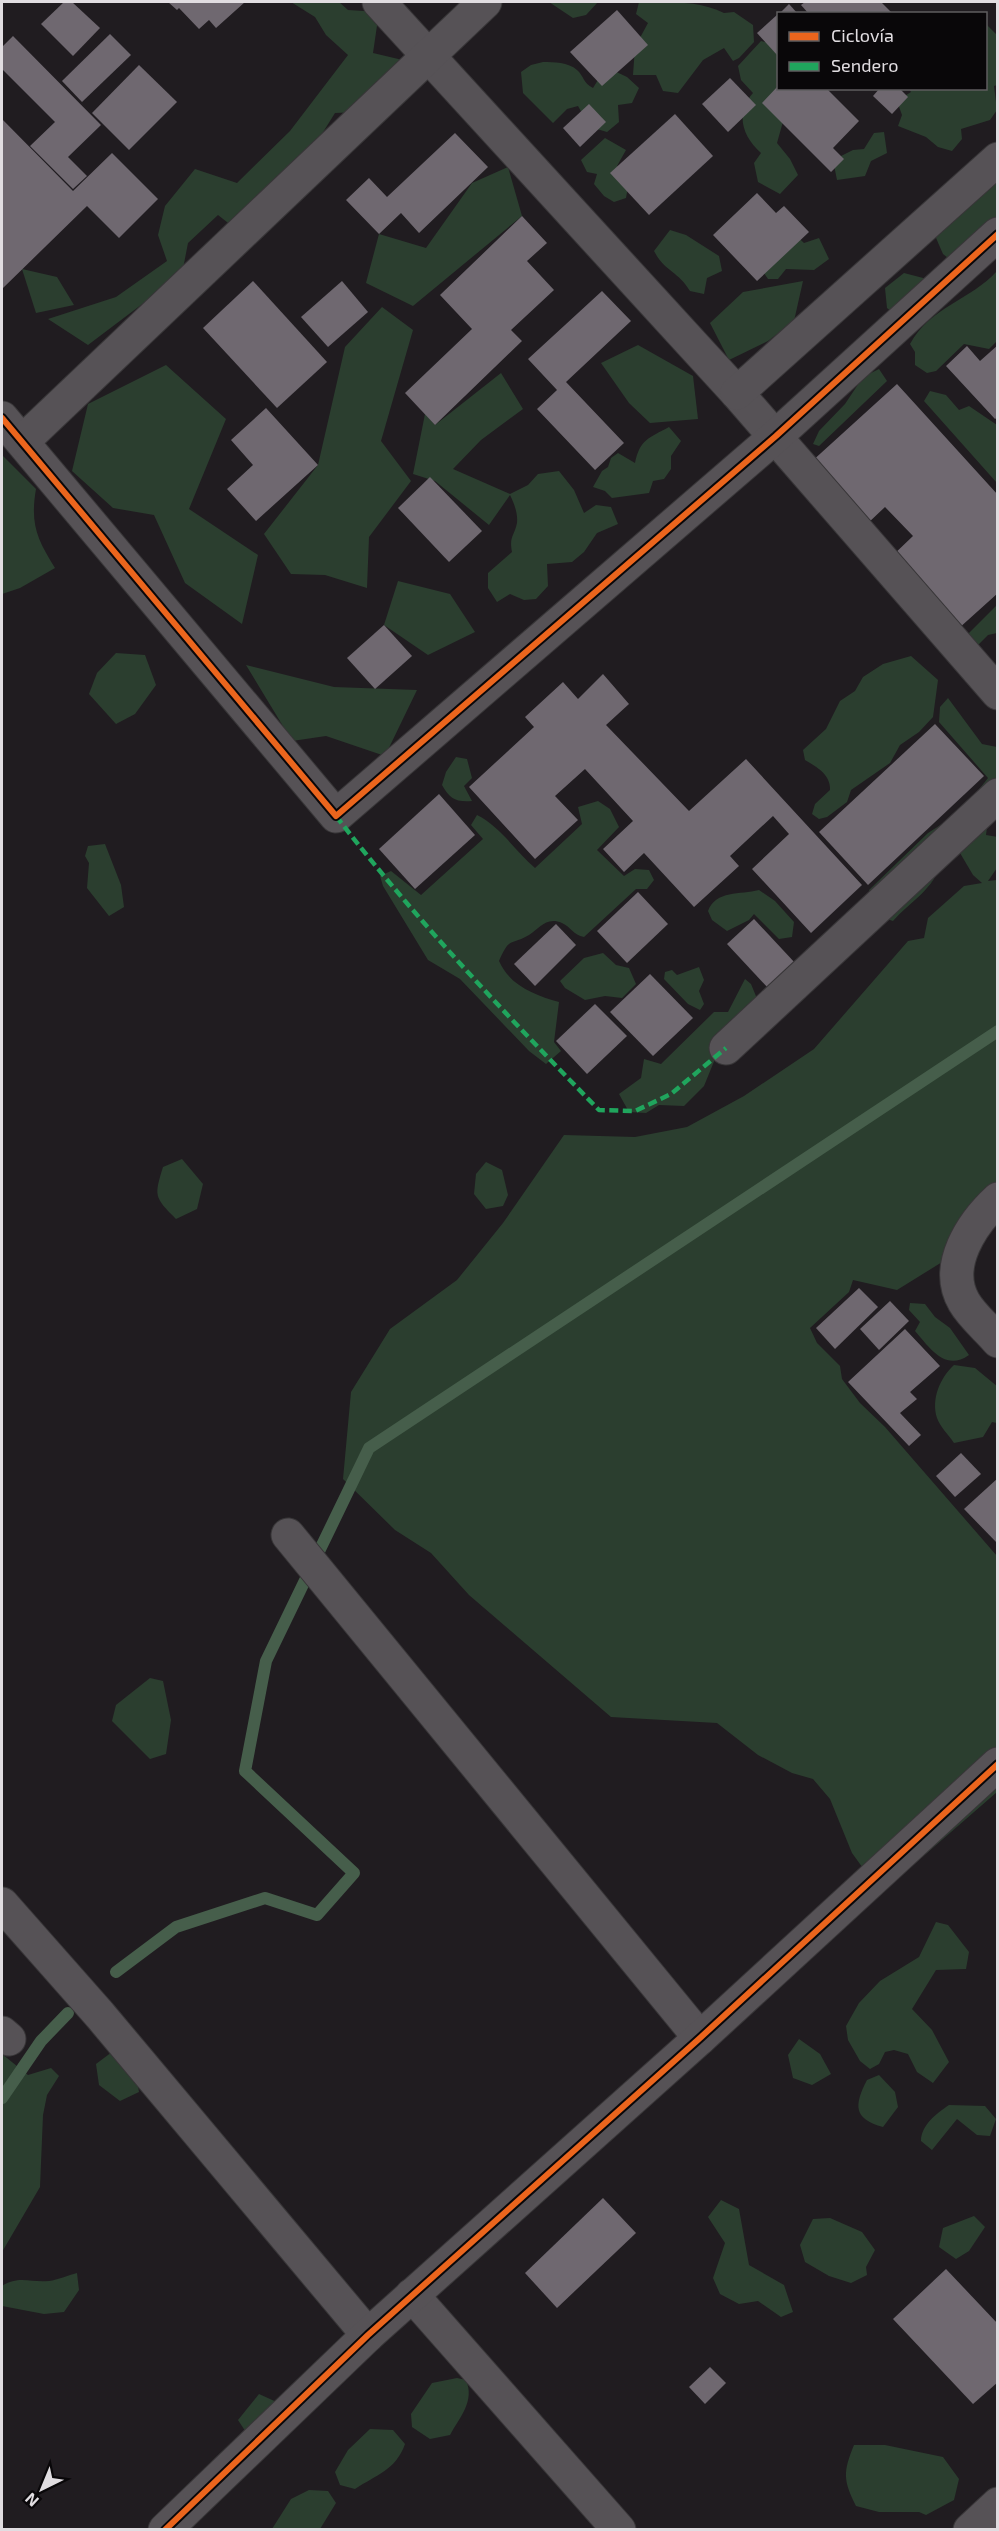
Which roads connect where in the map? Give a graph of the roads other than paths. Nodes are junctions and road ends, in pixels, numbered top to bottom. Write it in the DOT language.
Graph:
graph roads {
  1 [pos="379,2"];
  2 [pos="485,2"];
  3 [pos="427,55"];
  4 [pos="998,159"];
  5 [pos="998,234"];
  6 [pos="737,393"];
  7 [pos="2,418"];
  8 [pos="776,436"];
  9 [pos="24,441"];
  10 [pos="998,693"];
  11 [pos="998,795"];
  12 [pos="726,1048"];
  13 [pos="998,1199"];
  14 [pos="998,1341"];
  15 [pos="288,1535"];
  16 [pos="998,1764"];
  17 [pos="2,1904"];
  18 [pos="700,2038"];
  19 [pos="412,2295"];
  20 [pos="368,2335"];
  21 [pos="998,2504"];
  22 [pos="165,2529"];
  23 [pos="619,2529"];
  24 [pos="970,2529"];
  1 -- 3 [label="street"];
  2 -- 3 [label="street"];
  3 -- 6 [label="street"];
  3 -- 9 [label="street"];
  4 -- 6 [label="street"];
  5 -- 8 [label="street"];
  6 -- 8 [label="street"];
  7 -- 9 [label="street"];
  8 -- 9 [label="street"];
  8 -- 10 [label="street"];
  11 -- 12 [label="street"];
  13 -- 14 [label="street"];
  15 -- 18 [label="street"];
  16 -- 18 [label="street"];
  17 -- 20 [label="street"];
  18 -- 19 [label="street"];
  19 -- 20 [label="street"];
  19 -- 23 [label="street"];
  20 -- 22 [label="street"];
  21 -- 24 [label="street"];
}
